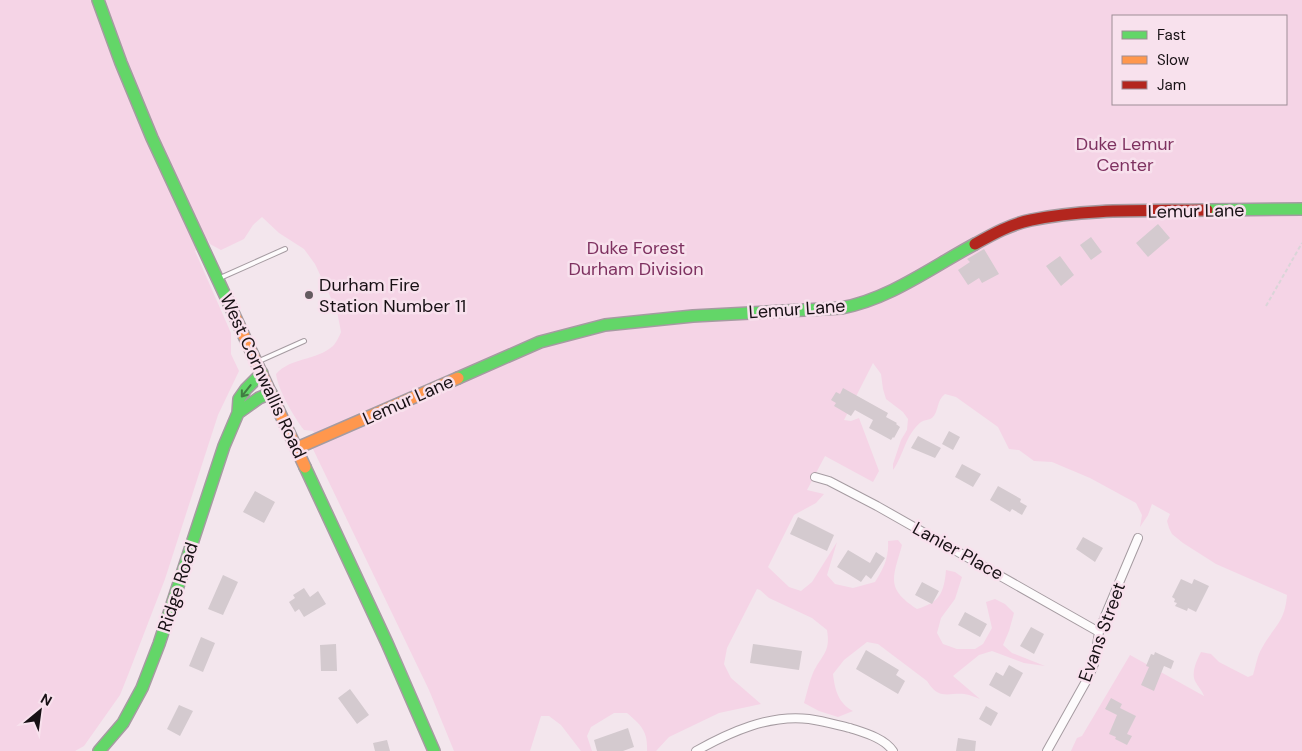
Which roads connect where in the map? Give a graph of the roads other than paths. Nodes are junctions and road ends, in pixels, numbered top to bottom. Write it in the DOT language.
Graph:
graph roads {
  1 [pos="98,0"];
  2 [pos="1302,209"];
  3 [pos="285,249"];
  4 [pos="218,279"];
  5 [pos="304,341"];
  6 [pos="260,368"];
  7 [pos="271,393"];
  8 [pos="238,412"];
  9 [pos="297,448"];
  10 [pos="815,476"];
  11 [pos="1138,538"];
  12 [pos="1099,632"];
  13 [pos="99,751"];
  14 [pos="434,751"];
  15 [pos="696,751"];
  16 [pos="893,751"];
  17 [pos="1047,751"];
  1 -- 4 [label="street, West Cornwallis Road"];
  2 -- 9 [label="street, Lemur Lane"];
  3 -- 4 [label="lane"];
  4 -- 6 [label="street, West Cornwallis Road"];
  5 -- 6 [label="lane"];
  6 -- 7 [label="street, West Cornwallis Road"];
  6 -- 8 [label="street, Ridge Road, one-way"];
  7 -- 8 [label="street"];
  7 -- 9 [label="street, West Cornwallis Road"];
  8 -- 13 [label="street, Ridge Road"];
  9 -- 14 [label="street, West Cornwallis Road"];
  10 -- 12 [label="street, Lanier Place"];
  11 -- 12 [label="street, Evans Street"];
  12 -- 17 [label="street, Evans Street"];
  15 -- 16 [label="street"];
}
